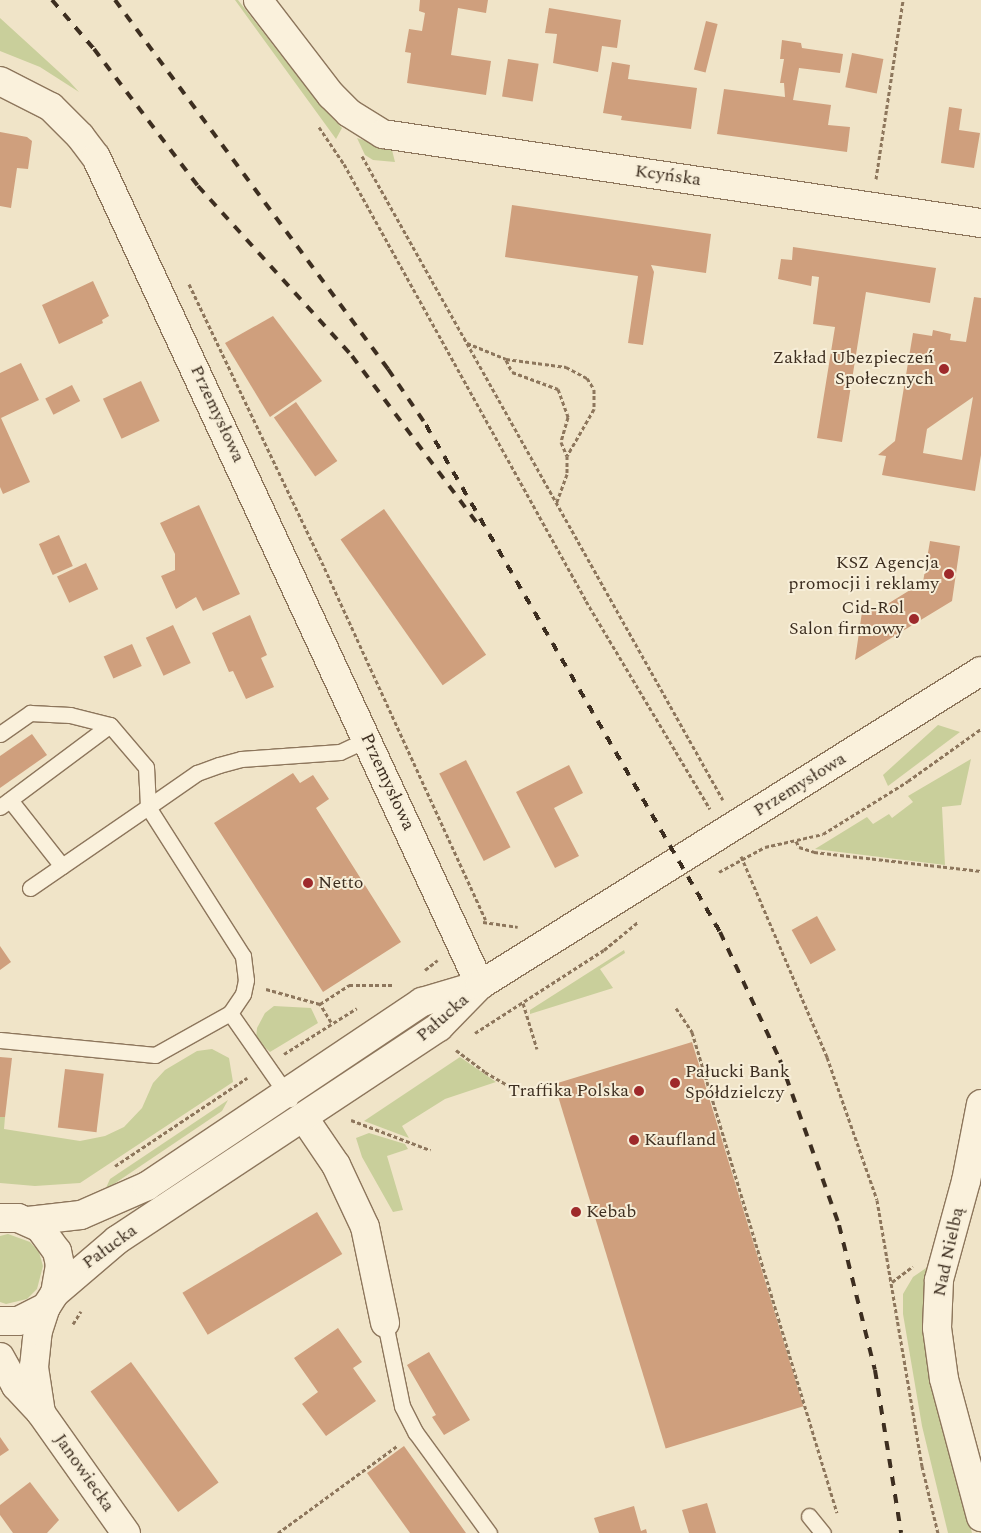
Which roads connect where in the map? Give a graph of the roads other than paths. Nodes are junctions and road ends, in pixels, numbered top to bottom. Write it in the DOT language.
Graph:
graph roads {
  1 [pos="258,0"];
  2 [pos="0,81"];
  3 [pos="981,223"];
  4 [pos="979,678"];
  5 [pos="110,725"];
  6 [pos="0,734"];
  7 [pos="368,739"];
  8 [pos="5,804"];
  9 [pos="148,807"];
  10 [pos="62,866"];
  11 [pos="30,888"];
  12 [pos="480,985"];
  13 [pos="230,1013"];
  14 [pos="0,1040"];
  15 [pos="286,1094"];
  16 [pos="981,1104"];
  17 [pos="304,1118"];
  18 [pos="0,1218"];
  19 [pos="28,1221"];
  20 [pos="50,1300"];
  21 [pos="0,1321"];
  22 [pos="385,1323"];
  23 [pos="0,1357"];
  24 [pos="41,1413"];
  25 [pos="809,1516"];
  26 [pos="981,1517"];
  27 [pos="126,1533"];
  28 [pos="489,1533"];
  29 [pos="823,1533"];
  1 -- 3 [label="street, Kcyńska"];
  2 -- 7 [label="street, Przemysłowa"];
  4 -- 12 [label="street, Przemysłowa"];
  5 -- 6 [label="lane"];
  5 -- 8 [label="lane"];
  5 -- 9 [label="lane"];
  7 -- 9 [label="lane"];
  7 -- 12 [label="street, Przemysłowa"];
  8 -- 10 [label="lane"];
  9 -- 10 [label="lane"];
  9 -- 13 [label="lane"];
  10 -- 11 [label="lane"];
  12 -- 15 [label="street, Pałucka"];
  12 -- 17 [label="street, Pałucka"];
  13 -- 14 [label="lane"];
  13 -- 15 [label="lane"];
  15 -- 17 [label="lane"];
  15 -- 19 [label="street, Pałucka"];
  16 -- 26 [label="street, Nad Nielbą"];
  17 -- 20 [label="street, Pałucka"];
  17 -- 22 [label="street"];
  18 -- 19 [label="street, Pałucka"];
  19 -- 20 [label="street, Janowiecka"];
  20 -- 21 [label="street, Pałucka"];
  20 -- 24 [label="street, Janowiecka"];
  22 -- 28 [label="lane"];
  23 -- 24 [label="street, Janowiecka"];
  24 -- 27 [label="street, Janowiecka"];
  25 -- 29 [label="lane"];
}
